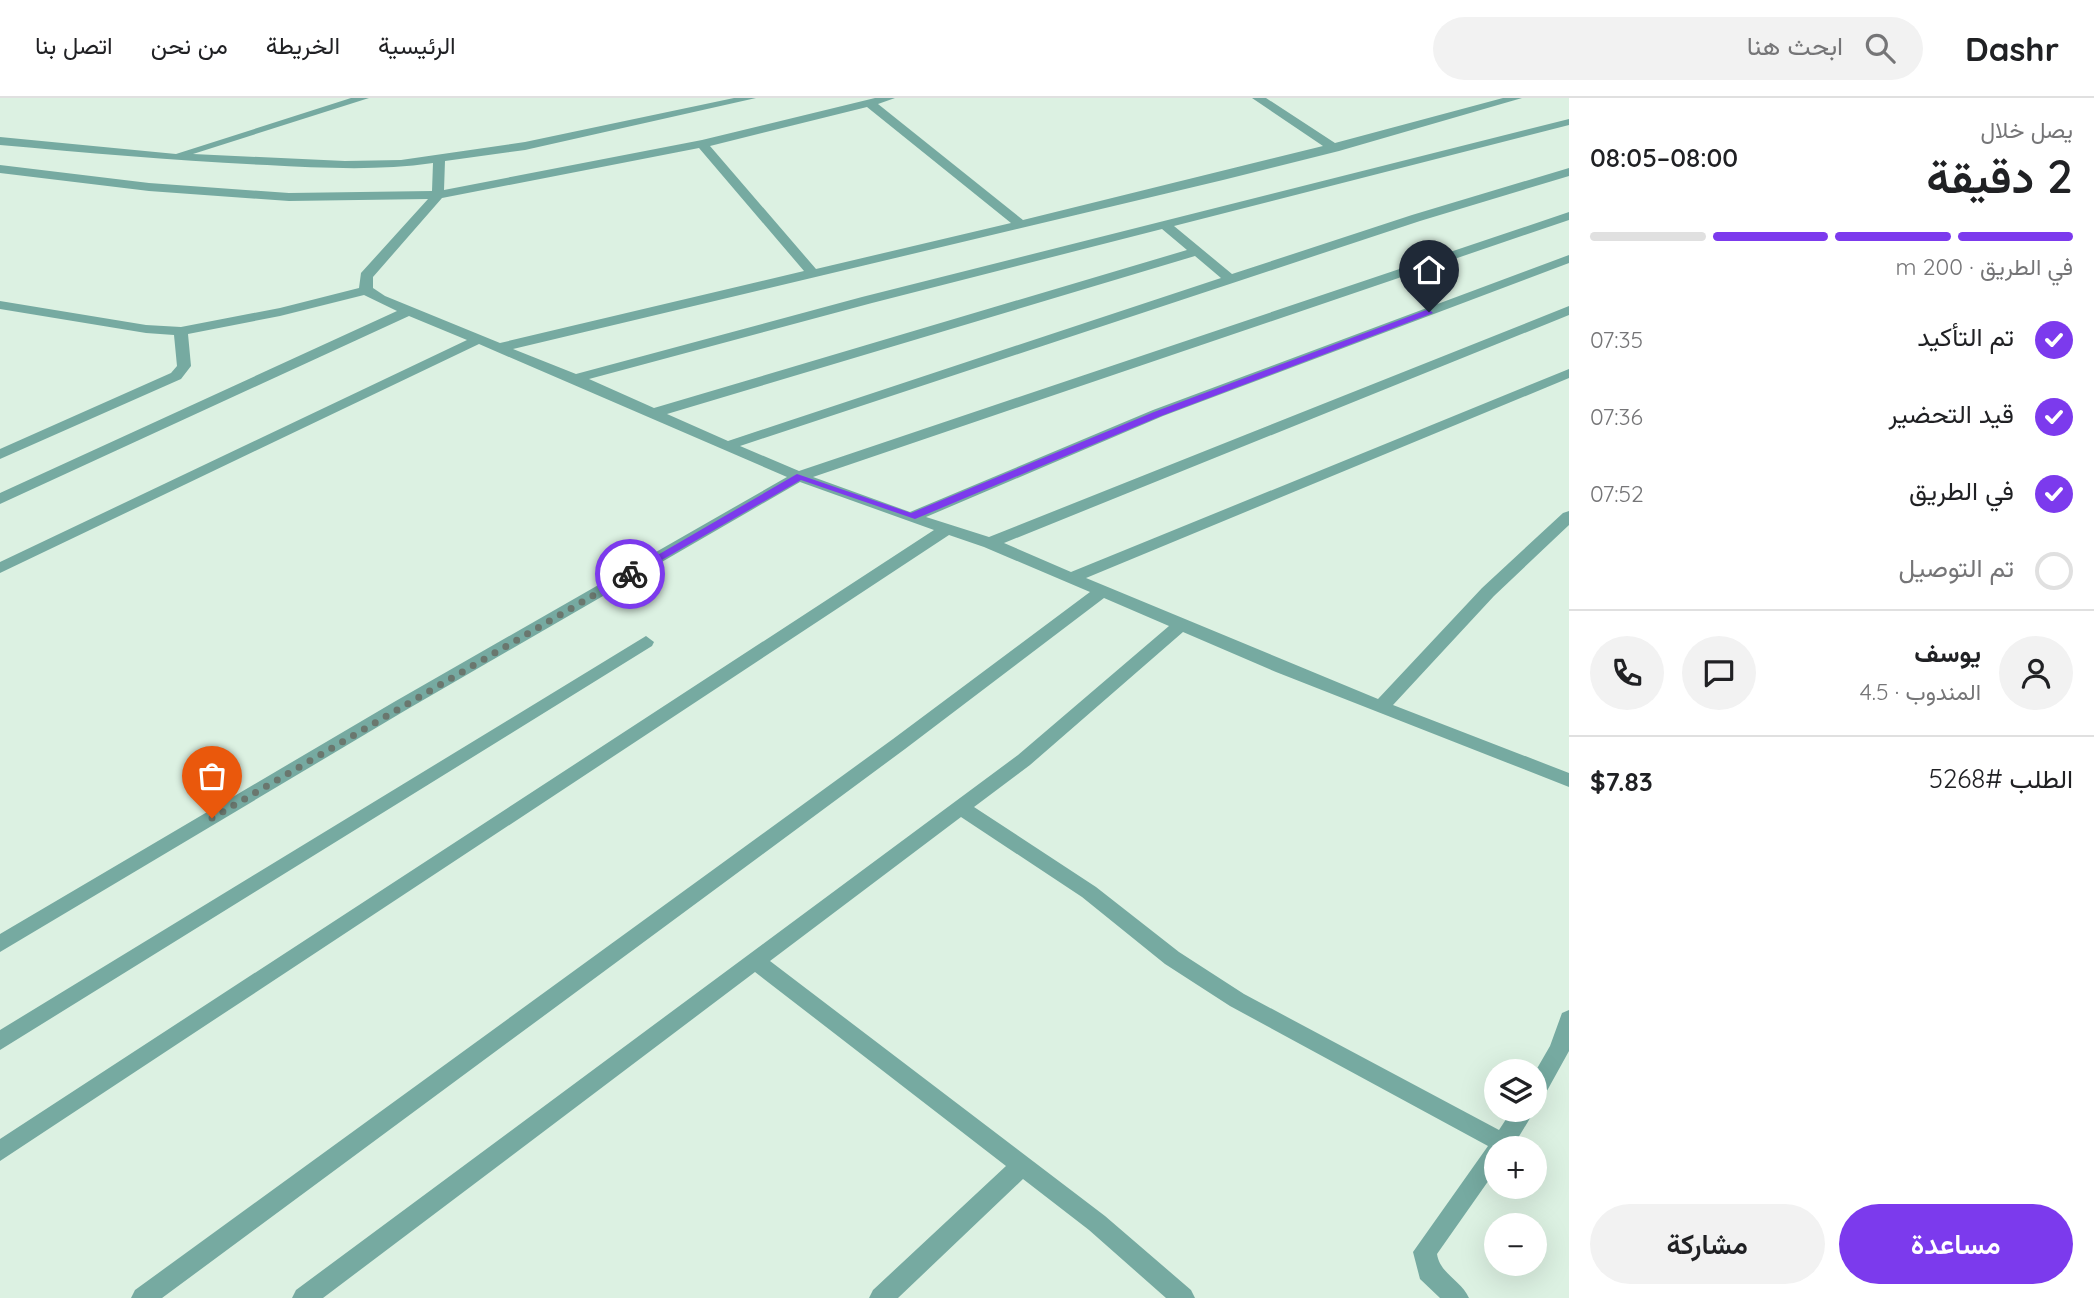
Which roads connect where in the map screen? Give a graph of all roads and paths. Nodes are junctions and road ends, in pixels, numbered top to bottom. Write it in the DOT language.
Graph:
graph roads {
  1 [pos="363,98"];
  2 [pos="750,98"];
  3 [pos="889,98"];
  4 [pos="1258,98"];
  5 [pos="1516,98"];
  6 [pos="714,102"];
  7 [pos="869,103"];
  8 [pos="1569,122"];
  9 [pos="0,141"];
  10 [pos="702,144"];
  11 [pos="1335,148"];
  12 [pos="170,157"];
  13 [pos="439,161"];
  14 [pos="0,169"];
  15 [pos="1569,172"];
  16 [pos="438,195"];
  17 [pos="1569,216"];
  18 [pos="1018,223"];
  19 [pos="1166,226"];
  20 [pos="1195,252"];
  21 [pos="1569,259"];
  22 [pos="812,272"];
  23 [pos="1230,279"];
  24 [pos="366,290"];
  25 [pos="0,305"];
  26 [pos="1569,310"];
  27 [pos="408,312"];
  28 [pos="181,331"];
  29 [pos="477,340"];
  30 [pos="498,348"];
  31 [pos="1569,373"];
  32 [pos="575,379"];
  33 [pos="653,414"];
  34 [pos="727,446"];
  35 [pos="0,456"];
  36 [pos="800,476"];
  37 [pos="0,499"];
  38 [pos="1569,516"];
  39 [pos="911,517"];
  40 [pos="947,528"];
  41 [pos="990,543"];
  42 [pos="0,568"];
  43 [pos="1073,577"];
  44 [pos="1104,590"];
  45 [pos="1182,624"];
  46 [pos="646,642"];
  47 [pos="1381,707"];
  48 [pos="1569,779"];
  49 [pos="961,808"];
  50 [pos="0,944"];
  51 [pos="757,962"];
  52 [pos="1569,1019"];
  53 [pos="0,1041"];
  54 [pos="1547,1070"];
  55 [pos="1484,1140"];
  56 [pos="0,1151"];
  57 [pos="1022,1166"];
  58 [pos="1484,1169"];
  59 [pos="143,1298"];
  60 [pos="304,1298"];
  61 [pos="881,1298"];
  62 [pos="1183,1298"];
  63 [pos="1457,1298"];
  1 -- 12 [label="street"];
  2 -- 6 [label="street"];
  3 -- 7 [label="street"];
  4 -- 11 [label="street"];
  5 -- 11 [label="street"];
  6 -- 13 [label="street"];
  7 -- 10 [label="street"];
  7 -- 18 [label="street"];
  8 -- 19 [label="street"];
  9 -- 12 [label="street"];
  10 -- 16 [label="street"];
  10 -- 22 [label="street"];
  11 -- 18 [label="street"];
  12 -- 13 [label="street"];
  13 -- 16 [label="street"];
  14 -- 16 [label="street"];
  15 -- 23 [label="street"];
  16 -- 24 [label="street"];
  17 -- 36 [label="street"];
  18 -- 22 [label="street"];
  19 -- 20 [label="street"];
  19 -- 32 [label="street"];
  20 -- 23 [label="street"];
  20 -- 33 [label="street"];
  21 -- 39 [label="street"];
  22 -- 30 [label="street"];
  23 -- 34 [label="street"];
  24 -- 27 [label="street"];
  24 -- 28 [label="street"];
  25 -- 28 [label="street"];
  26 -- 41 [label="street"];
  27 -- 29 [label="street"];
  27 -- 37 [label="street"];
  28 -- 35 [label="street"];
  29 -- 30 [label="street"];
  29 -- 42 [label="street"];
  30 -- 32 [label="street"];
  31 -- 43 [label="street"];
  32 -- 33 [label="street"];
  33 -- 34 [label="street"];
  34 -- 36 [label="street"];
  36 -- 39 [label="street"];
  36 -- 50 [label="street"];
  38 -- 47 [label="street"];
  39 -- 40 [label="street"];
  40 -- 41 [label="street"];
  40 -- 56 [label="street"];
  41 -- 43 [label="street"];
  43 -- 44 [label="street"];
  44 -- 45 [label="street"];
  44 -- 59 [label="street"];
  45 -- 47 [label="street"];
  45 -- 49 [label="street"];
  46 -- 53 [label="street"];
  47 -- 48 [label="street"];
  49 -- 51 [label="street"];
  49 -- 55 [label="street"];
  51 -- 57 [label="street"];
  51 -- 60 [label="street"];
  52 -- 54 [label="street"];
  57 -- 61 [label="street"];
  57 -- 62 [label="street"];
  58 -- 63 [label="street"];
}
